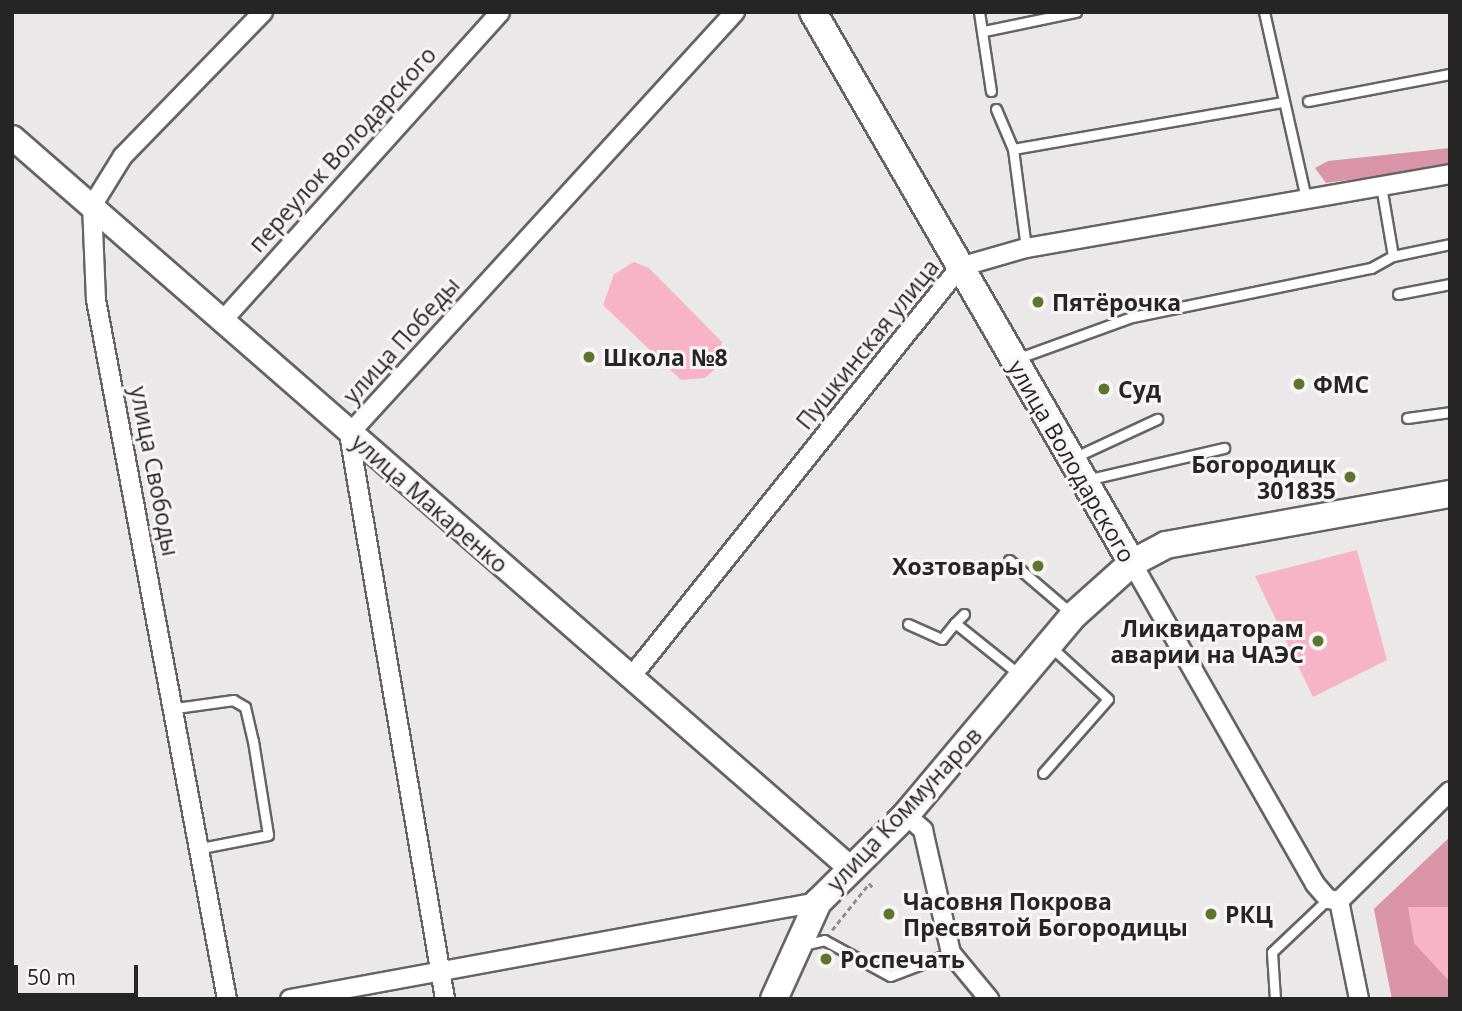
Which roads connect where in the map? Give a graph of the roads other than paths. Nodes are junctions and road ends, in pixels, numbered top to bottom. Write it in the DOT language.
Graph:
graph roads {
  1 [pos="263,12"];
  2 [pos="500,12"];
  3 [pos="735,12"];
  4 [pos="813,12"];
  5 [pos="979,12"];
  6 [pos="1076,12"];
  7 [pos="1264,12"];
  8 [pos="984,32"];
  9 [pos="1450,74"];
  10 [pos="991,91"];
  11 [pos="1308,101"];
  12 [pos="1283,102"];
  13 [pos="996,109"];
  14 [pos="12,137"];
  15 [pos="1013,149"];
  16 [pos="1450,174"];
  17 [pos="1381,186"];
  18 [pos="1306,199"];
  19 [pos="92,206"];
  20 [pos="1450,244"];
  21 [pos="1026,248"];
  22 [pos="1393,256"];
  23 [pos="960,267"];
  24 [pos="1450,284"];
  25 [pos="1398,294"];
  26 [pos="222,320"];
  27 [pos="1014,360"];
  28 [pos="1450,412"];
  29 [pos="1407,418"];
  30 [pos="1157,419"];
  31 [pos="349,434"];
  32 [pos="1224,447"];
  33 [pos="1077,470"];
  34 [pos="1450,494"];
  35 [pos="1009,559"];
  36 [pos="1132,563"];
  37 [pos="964,614"];
  38 [pos="1074,615"];
  39 [pos="955,623"];
  40 [pos="908,624"];
  41 [pos="1050,646"];
  42 [pos="631,677"];
  43 [pos="1023,677"];
  44 [pos="176,708"];
  45 [pos="1043,773"];
  46 [pos="1450,791"];
  47 [pos="905,815"];
  48 [pos="201,848"];
  49 [pos="859,875"];
  50 [pos="1333,900"];
  51 [pos="818,902"];
  52 [pos="798,947"];
  53 [pos="951,953"];
  54 [pos="440,972"];
  55 [pos="227,999"];
  56 [pos="290,999"];
  57 [pos="445,999"];
  58 [pos="774,999"];
  59 [pos="989,999"];
  60 [pos="1275,999"];
  61 [pos="1359,999"];
  1 -- 19 [label="street"];
  2 -- 26 [label="street, переулок Володарского"];
  3 -- 31 [label="street, улица Победы"];
  4 -- 23 [label="main road, улица Володарского"];
  5 -- 8 [label="lane"];
  6 -- 8 [label="lane"];
  7 -- 12 [label="lane"];
  8 -- 10 [label="lane"];
  9 -- 11 [label="lane"];
  12 -- 15 [label="lane"];
  12 -- 18 [label="lane"];
  13 -- 15 [label="lane"];
  14 -- 19 [label="street, улица Макаренко"];
  15 -- 21 [label="lane"];
  16 -- 17 [label="street, Пушкинская улица"];
  17 -- 18 [label="street, Пушкинская улица"];
  17 -- 22 [label="lane"];
  18 -- 21 [label="street, Пушкинская улица"];
  19 -- 26 [label="street, улица Макаренко"];
  19 -- 44 [label="street, улица Свободы"];
  20 -- 22 [label="lane"];
  21 -- 23 [label="street, Пушкинская улица"];
  22 -- 27 [label="lane"];
  23 -- 27 [label="main road, улица Володарского"];
  23 -- 42 [label="street, Пушкинская улица"];
  24 -- 25 [label="lane"];
  26 -- 31 [label="street, улица Макаренко"];
  27 -- 33 [label="main road, улица Володарского"];
  28 -- 29 [label="lane"];
  30 -- 33 [label="lane"];
  31 -- 42 [label="street, улица Макаренко"];
  31 -- 54 [label="street, улица Победы"];
  32 -- 33 [label="lane"];
  33 -- 36 [label="main road, улица Володарского"];
  34 -- 36 [label="main road, улица Коммунаров"];
  35 -- 38 [label="lane"];
  36 -- 38 [label="main road, улица Коммунаров"];
  36 -- 50 [label="street, улица Володарского"];
  37 -- 39 [label="lane"];
  38 -- 41 [label="main road, улица Коммунаров"];
  39 -- 40 [label="lane"];
  39 -- 43 [label="lane"];
  41 -- 43 [label="main road, улица Коммунаров"];
  41 -- 45 [label="lane"];
  42 -- 49 [label="street, улица Макаренко"];
  43 -- 47 [label="main road, улица Коммунаров"];
  44 -- 48 [label="street, улица Свободы"];
  44 -- 48 [label="lane"];
  46 -- 50 [label="street"];
  47 -- 49 [label="main road, улица Коммунаров"];
  47 -- 53 [label="street"];
  48 -- 55 [label="street, улица Свободы"];
  49 -- 51 [label="main road, улица Коммунаров"];
  50 -- 60 [label="lane"];
  50 -- 61 [label="street, улица Володарского"];
  51 -- 52 [label="main road"];
  51 -- 54 [label="street, улица Коммунаров"];
  52 -- 53 [label="lane"];
  52 -- 58 [label="main road"];
  53 -- 59 [label="street"];
  54 -- 56 [label="street, улица Коммунаров"];
  54 -- 57 [label="street, улица Победы"];
}
